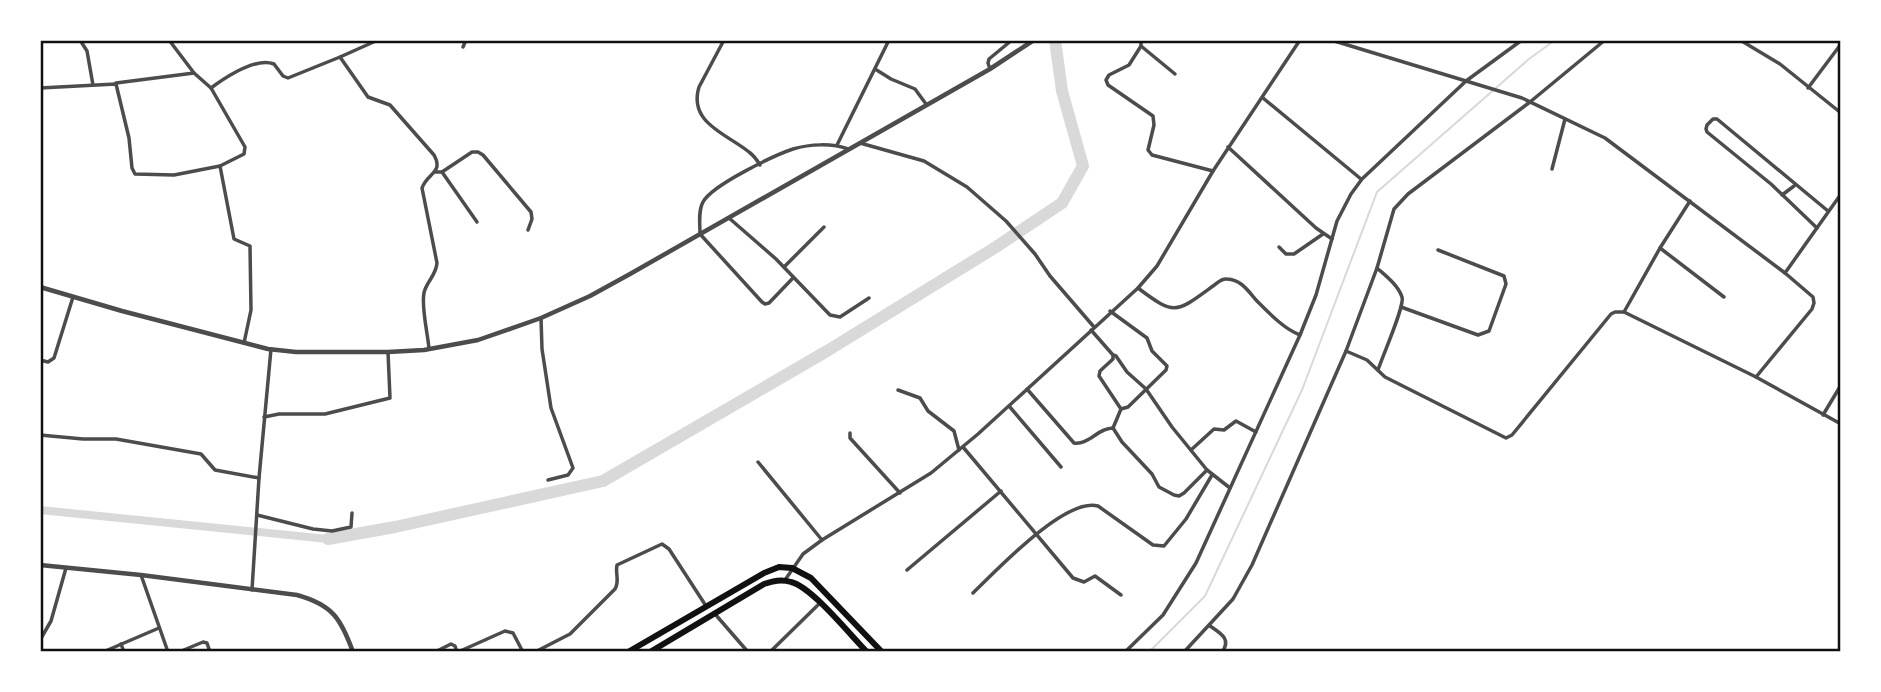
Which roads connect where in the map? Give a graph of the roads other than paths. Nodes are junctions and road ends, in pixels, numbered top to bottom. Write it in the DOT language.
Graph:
graph roads {
  1 [pos="80,40"];
  2 [pos="169,40"];
  3 [pos="377,40"];
  4 [pos="466,40"];
  5 [pos="724,40"];
  6 [pos="889,40"];
  7 [pos="1012,40"];
  8 [pos="1300,40"];
  9 [pos="1331,40"];
  10 [pos="1522,40"];
  11 [pos="1605,40"];
  12 [pos="1740,40"];
  13 [pos="1033,41"];
  14 [pos="1141,43"];
  15 [pos="1841,44"];
  16 [pos="463,47"];
  17 [pos="340,57"];
  18 [pos="875,69"];
  19 [pos="990,69"];
  20 [pos="194,73"];
  21 [pos="1175,74"];
  22 [pos="1466,81"];
  23 [pos="114,83"];
  24 [pos="93,85"];
  25 [pos="40,88"];
  26 [pos="211,88"];
  27 [pos="1808,88"];
  28 [pos="1263,97"];
  29 [pos="1530,102"];
  30 [pos="926,104"];
  31 [pos="1841,113"];
  32 [pos="1564,119"];
  33 [pos="860,143"];
  34 [pos="837,145"];
  35 [pos="1228,147"];
  36 [pos="849,150"];
  37 [pos="760,164"];
  38 [pos="220,166"];
  39 [pos="1552,169"];
  40 [pos="1213,171"];
  41 [pos="435,172"];
  42 [pos="442,172"];
  43 [pos="1362,179"];
  44 [pos="1795,185"];
  45 [pos="1841,194"];
  46 [pos="1782,195"];
  47 [pos="1690,201"];
  48 [pos="1828,211"];
  49 [pos="729,218"];
  50 [pos="477,222"];
  51 [pos="824,227"];
  52 [pos="1817,228"];
  53 [pos="528,230"];
  54 [pos="700,234"];
  55 [pos="1323,234"];
  56 [pos="1332,239"];
  57 [pos="1279,247"];
  58 [pos="1660,248"];
  59 [pos="1438,250"];
  60 [pos="784,267"];
  61 [pos="1377,268"];
  62 [pos="1785,273"];
  63 [pos="793,278"];
  64 [pos="40,287"];
  65 [pos="1138,288"];
  66 [pos="73,297"];
  67 [pos="1724,297"];
  68 [pos="869,298"];
  69 [pos="1401,307"];
  70 [pos="1111,311"];
  71 [pos="1624,312"];
  72 [pos="541,318"];
  73 [pos="1092,328"];
  74 [pos="1300,335"];
  75 [pos="243,343"];
  76 [pos="271,349"];
  77 [pos="429,349"];
  78 [pos="1346,351"];
  79 [pos="388,352"];
  80 [pos="1113,355"];
  81 [pos="40,360"];
  82 [pos="1378,370"];
  83 [pos="1756,377"];
  84 [pos="1841,385"];
  85 [pos="1027,389"];
  86 [pos="898,390"];
  87 [pos="1146,390"];
  88 [pos="1009,406"];
  89 [pos="1121,409"];
  90 [pos="1823,415"];
  91 [pos="264,417"];
  92 [pos="1841,424"];
  93 [pos="1113,428"];
  94 [pos="1256,432"];
  95 [pos="850,433"];
  96 [pos="40,435"];
  97 [pos="961,448"];
  98 [pos="1191,450"];
  99 [pos="758,462"];
  100 [pos="1061,467"];
  101 [pos="1207,470"];
  102 [pos="1212,475"];
  103 [pos="259,478"];
  104 [pos="548,480"];
  105 [pos="1230,488"];
  106 [pos="1001,491"];
  107 [pos="900,493"];
  108 [pos="352,513"];
  109 [pos="257,515"];
  110 [pos="1037,535"];
  111 [pos="822,540"];
  112 [pos="40,565"];
  113 [pos="66,568"];
  114 [pos="792,568"];
  115 [pos="907,570"];
  116 [pos="141,575"];
  117 [pos="785,581"];
  118 [pos="252,590"];
  119 [pos="972,593"];
  120 [pos="1121,595"];
  121 [pos="820,603"];
  122 [pos="706,606"];
  123 [pos="714,614"];
  124 [pos="1210,626"];
  125 [pos="159,628"];
  126 [pos="40,640"];
  127 [pos="121,644"];
  128 [pos="860,645"];
  129 [pos="103,652"];
  130 [pos="124,652"];
  131 [pos="168,652"];
  132 [pos="179,652"];
  133 [pos="210,652"];
  134 [pos="354,652"];
  135 [pos="435,652"];
  136 [pos="457,652"];
  137 [pos="523,652"];
  138 [pos="535,652"];
  139 [pos="628,652"];
  140 [pos="650,652"];
  141 [pos="748,652"];
  142 [pos="771,652"];
  143 [pos="853,652"];
  144 [pos="867,652"];
  145 [pos="882,652"];
  146 [pos="1125,652"];
  147 [pos="1184,652"];
  148 [pos="1222,652"];
  1 -- 24 [label="street"];
  2 -- 20 [label="street"];
  3 -- 17 [label="street"];
  4 -- 16 [label="street"];
  5 -- 37 [label="street"];
  6 -- 18 [label="street"];
  7 -- 19 [label="street"];
  8 -- 28 [label="street"];
  9 -- 22 [label="street"];
  10 -- 22 [label="street"];
  11 -- 29 [label="street"];
  12 -- 27 [label="street"];
  13 -- 19 [label="street"];
  14 -- 21 [label="street"];
  14 -- 40 [label="street"];
  15 -- 27 [label="street"];
  17 -- 26 [label="street"];
  17 -- 41 [label="street"];
  18 -- 30 [label="street"];
  18 -- 34 [label="street"];
  19 -- 30 [label="street"];
  20 -- 23 [label="street"];
  20 -- 26 [label="street"];
  22 -- 29 [label="street"];
  22 -- 43 [label="street"];
  23 -- 24 [label="street"];
  23 -- 38 [label="street"];
  24 -- 25 [label="street"];
  26 -- 38 [label="street"];
  27 -- 31 [label="street"];
  28 -- 35 [label="street"];
  28 -- 43 [label="street"];
  29 -- 32 [label="street"];
  29 -- 61 [label="street"];
  30 -- 33 [label="street"];
  32 -- 39 [label="street"];
  32 -- 47 [label="street"];
  33 -- 36 [label="street"];
  33 -- 73 [label="street"];
  34 -- 36 [label="street"];
  34 -- 37 [label="street"];
  35 -- 40 [label="street"];
  35 -- 55 [label="street"];
  36 -- 49 [label="street"];
  37 -- 54 [label="street"];
  38 -- 75 [label="street"];
  40 -- 65 [label="street"];
  41 -- 42 [label="street"];
  41 -- 77 [label="street"];
  42 -- 50 [label="street"];
  42 -- 53 [label="street"];
  43 -- 56 [label="street"];
  44 -- 46 [label="street"];
  44 -- 46 [label="street"];
  44 -- 48 [label="street"];
  45 -- 48 [label="street"];
  46 -- 52 [label="street"];
  47 -- 58 [label="street"];
  47 -- 62 [label="street"];
  48 -- 52 [label="street"];
  49 -- 54 [label="street"];
  49 -- 60 [label="street"];
  51 -- 60 [label="street"];
  52 -- 62 [label="street"];
  54 -- 63 [label="street"];
  54 -- 72 [label="street"];
  55 -- 56 [label="street"];
  55 -- 57 [label="street"];
  56 -- 74 [label="street"];
  58 -- 67 [label="street"];
  58 -- 71 [label="street"];
  59 -- 69 [label="street"];
  60 -- 63 [label="street"];
  61 -- 69 [label="street"];
  61 -- 78 [label="street"];
  62 -- 83 [label="street"];
  63 -- 68 [label="street"];
  64 -- 66 [label="street"];
  65 -- 70 [label="street"];
  65 -- 74 [label="street"];
  66 -- 75 [label="street"];
  66 -- 81 [label="street"];
  69 -- 82 [label="street"];
  70 -- 73 [label="street"];
  70 -- 87 [label="street"];
  71 -- 82 [label="street"];
  71 -- 83 [label="street"];
  72 -- 77 [label="street"];
  72 -- 104 [label="street"];
  73 -- 80 [label="street"];
  73 -- 85 [label="street"];
  74 -- 94 [label="street"];
  75 -- 76 [label="street"];
  76 -- 79 [label="street"];
  76 -- 91 [label="street"];
  77 -- 79 [label="street"];
  78 -- 82 [label="street"];
  78 -- 124 [label="street"];
  79 -- 91 [label="street"];
  80 -- 87 [label="street"];
  80 -- 89 [label="street"];
  83 -- 90 [label="street"];
  84 -- 90 [label="street"];
  85 -- 88 [label="street"];
  85 -- 93 [label="street"];
  86 -- 97 [label="street"];
  87 -- 89 [label="street"];
  87 -- 98 [label="street"];
  88 -- 97 [label="street"];
  88 -- 100 [label="street"];
  89 -- 93 [label="street"];
  90 -- 92 [label="street"];
  91 -- 103 [label="street"];
  93 -- 101 [label="street"];
  94 -- 98 [label="street"];
  94 -- 105 [label="street"];
  95 -- 107 [label="street"];
  96 -- 103 [label="street"];
  97 -- 106 [label="street"];
  97 -- 107 [label="street"];
  98 -- 101 [label="street"];
  99 -- 111 [label="street"];
  101 -- 102 [label="street"];
  102 -- 105 [label="street"];
  102 -- 110 [label="street"];
  103 -- 109 [label="street"];
  105 -- 146 [label="street"];
  106 -- 110 [label="street"];
  106 -- 115 [label="street"];
  107 -- 111 [label="street"];
  108 -- 109 [label="street"];
  109 -- 118 [label="street"];
  110 -- 119 [label="street"];
  110 -- 120 [label="street"];
  111 -- 114 [label="street"];
  112 -- 113 [label="street"];
  113 -- 116 [label="street"];
  113 -- 126 [label="street"];
  114 -- 117 [label="street"];
  114 -- 122 [label="main road"];
  114 -- 145 [label="main road"];
  116 -- 118 [label="street"];
  116 -- 125 [label="street"];
  117 -- 121 [label="main road"];
  117 -- 123 [label="main road"];
  118 -- 134 [label="street"];
  121 -- 128 [label="main road"];
  121 -- 142 [label="street"];
  122 -- 138 [label="street"];
  122 -- 139 [label="main road"];
  123 -- 140 [label="main road"];
  123 -- 141 [label="street"];
  124 -- 147 [label="street"];
  124 -- 148 [label="street"];
  125 -- 127 [label="street"];
  125 -- 131 [label="street"];
  127 -- 129 [label="street"];
  127 -- 130 [label="street"];
  128 -- 143 [label="street"];
  128 -- 144 [label="main road"];
  132 -- 133 [label="street"];
  135 -- 136 [label="street"];
  136 -- 137 [label="street"];
}
